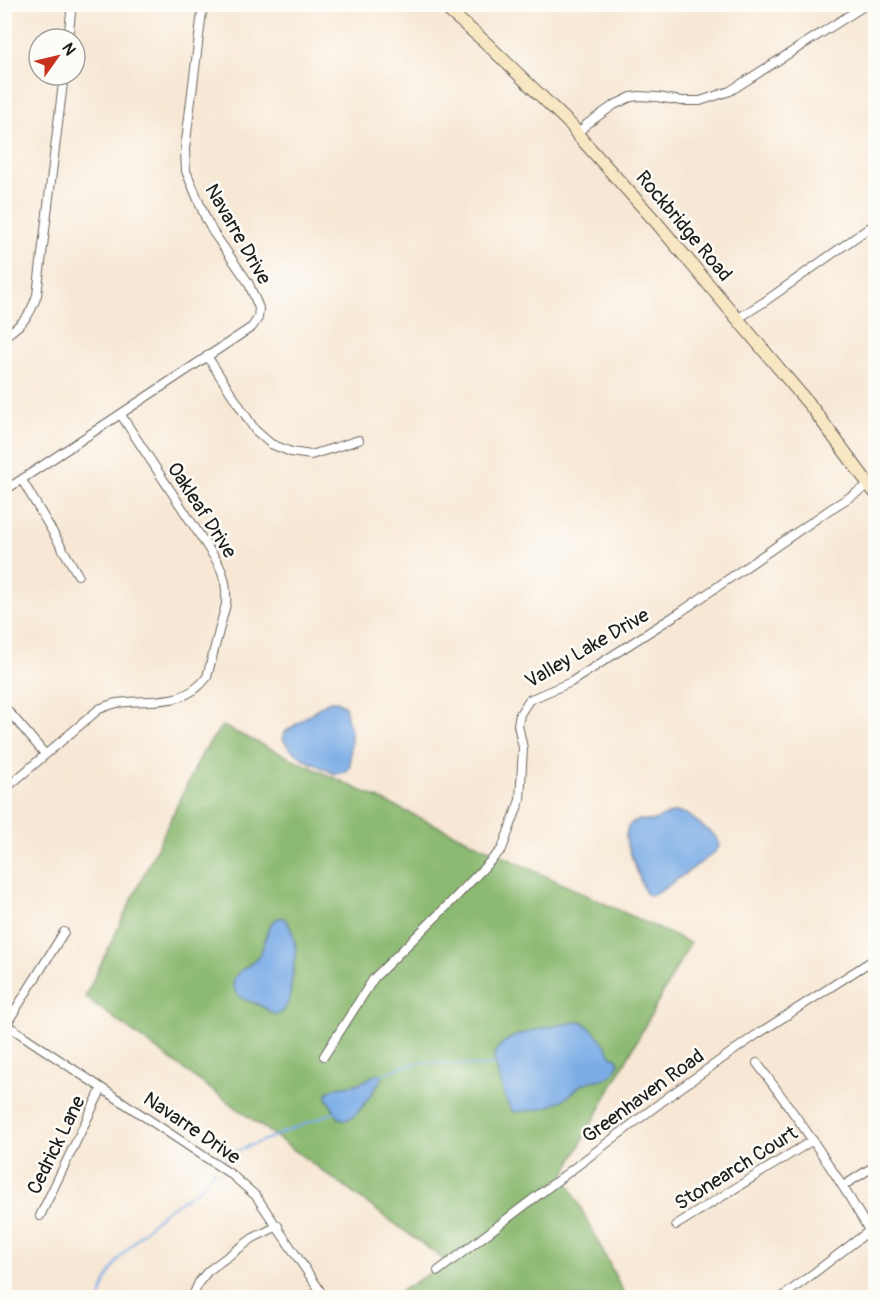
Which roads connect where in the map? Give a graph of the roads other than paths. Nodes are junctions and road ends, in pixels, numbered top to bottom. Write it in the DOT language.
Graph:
graph roads {
  1 [pos="72,4"];
  2 [pos="203,4"];
  3 [pos="441,4"];
  4 [pos="867,4"];
  5 [pos="69,27"];
  6 [pos="63,87"];
  7 [pos="577,134"];
  8 [pos="876,223"];
  9 [pos="737,319"];
  10 [pos="4,337"];
  11 [pos="207,356"];
  12 [pos="121,415"];
  13 [pos="359,440"];
  14 [pos="22,480"];
  15 [pos="872,490"];
  16 [pos="4,491"];
  17 [pos="78,576"];
  18 [pos="4,706"];
  19 [pos="45,754"];
  20 [pos="4,790"];
  21 [pos="63,932"];
  22 [pos="876,958"];
  23 [pos="5,1025"];
  24 [pos="324,1056"];
  25 [pos="757,1063"];
  26 [pos="102,1088"];
  27 [pos="813,1140"];
  28 [pos="876,1165"];
  29 [pos="843,1186"];
  30 [pos="40,1216"];
  31 [pos="676,1225"];
  32 [pos="278,1226"];
  33 [pos="869,1231"];
  34 [pos="876,1243"];
  35 [pos="438,1271"];
  36 [pos="192,1298"];
  37 [pos="325,1298"];
  38 [pos="781,1298"];
  1 -- 5 [label="street"];
  2 -- 11 [label="street, Navarre Drive"];
  3 -- 7 [label="main road, Rockbridge Road"];
  4 -- 7 [label="street"];
  6 -- 10 [label="street"];
  7 -- 9 [label="main road, Rockbridge Road"];
  8 -- 9 [label="street"];
  9 -- 15 [label="main road, Rockbridge Road"];
  11 -- 12 [label="street, Navarre Drive"];
  11 -- 13 [label="street"];
  12 -- 14 [label="street, Navarre Drive"];
  12 -- 19 [label="street, Oakleaf Drive"];
  14 -- 16 [label="street, Navarre Drive"];
  14 -- 17 [label="street"];
  15 -- 24 [label="street, Valley Lake Drive"];
  18 -- 19 [label="street"];
  19 -- 20 [label="street, Oakleaf Drive"];
  21 -- 23 [label="street"];
  22 -- 35 [label="street, Greenhaven Road"];
  23 -- 26 [label="street, Navarre Drive"];
  25 -- 27 [label="street"];
  26 -- 30 [label="street, Cedrick Lane"];
  26 -- 32 [label="street, Navarre Drive"];
  27 -- 29 [label="street"];
  27 -- 31 [label="street, Stonearch Court"];
  28 -- 29 [label="street"];
  29 -- 33 [label="street"];
  32 -- 36 [label="street"];
  32 -- 37 [label="street, Navarre Drive"];
  33 -- 34 [label="street"];
  33 -- 38 [label="street"];
}
